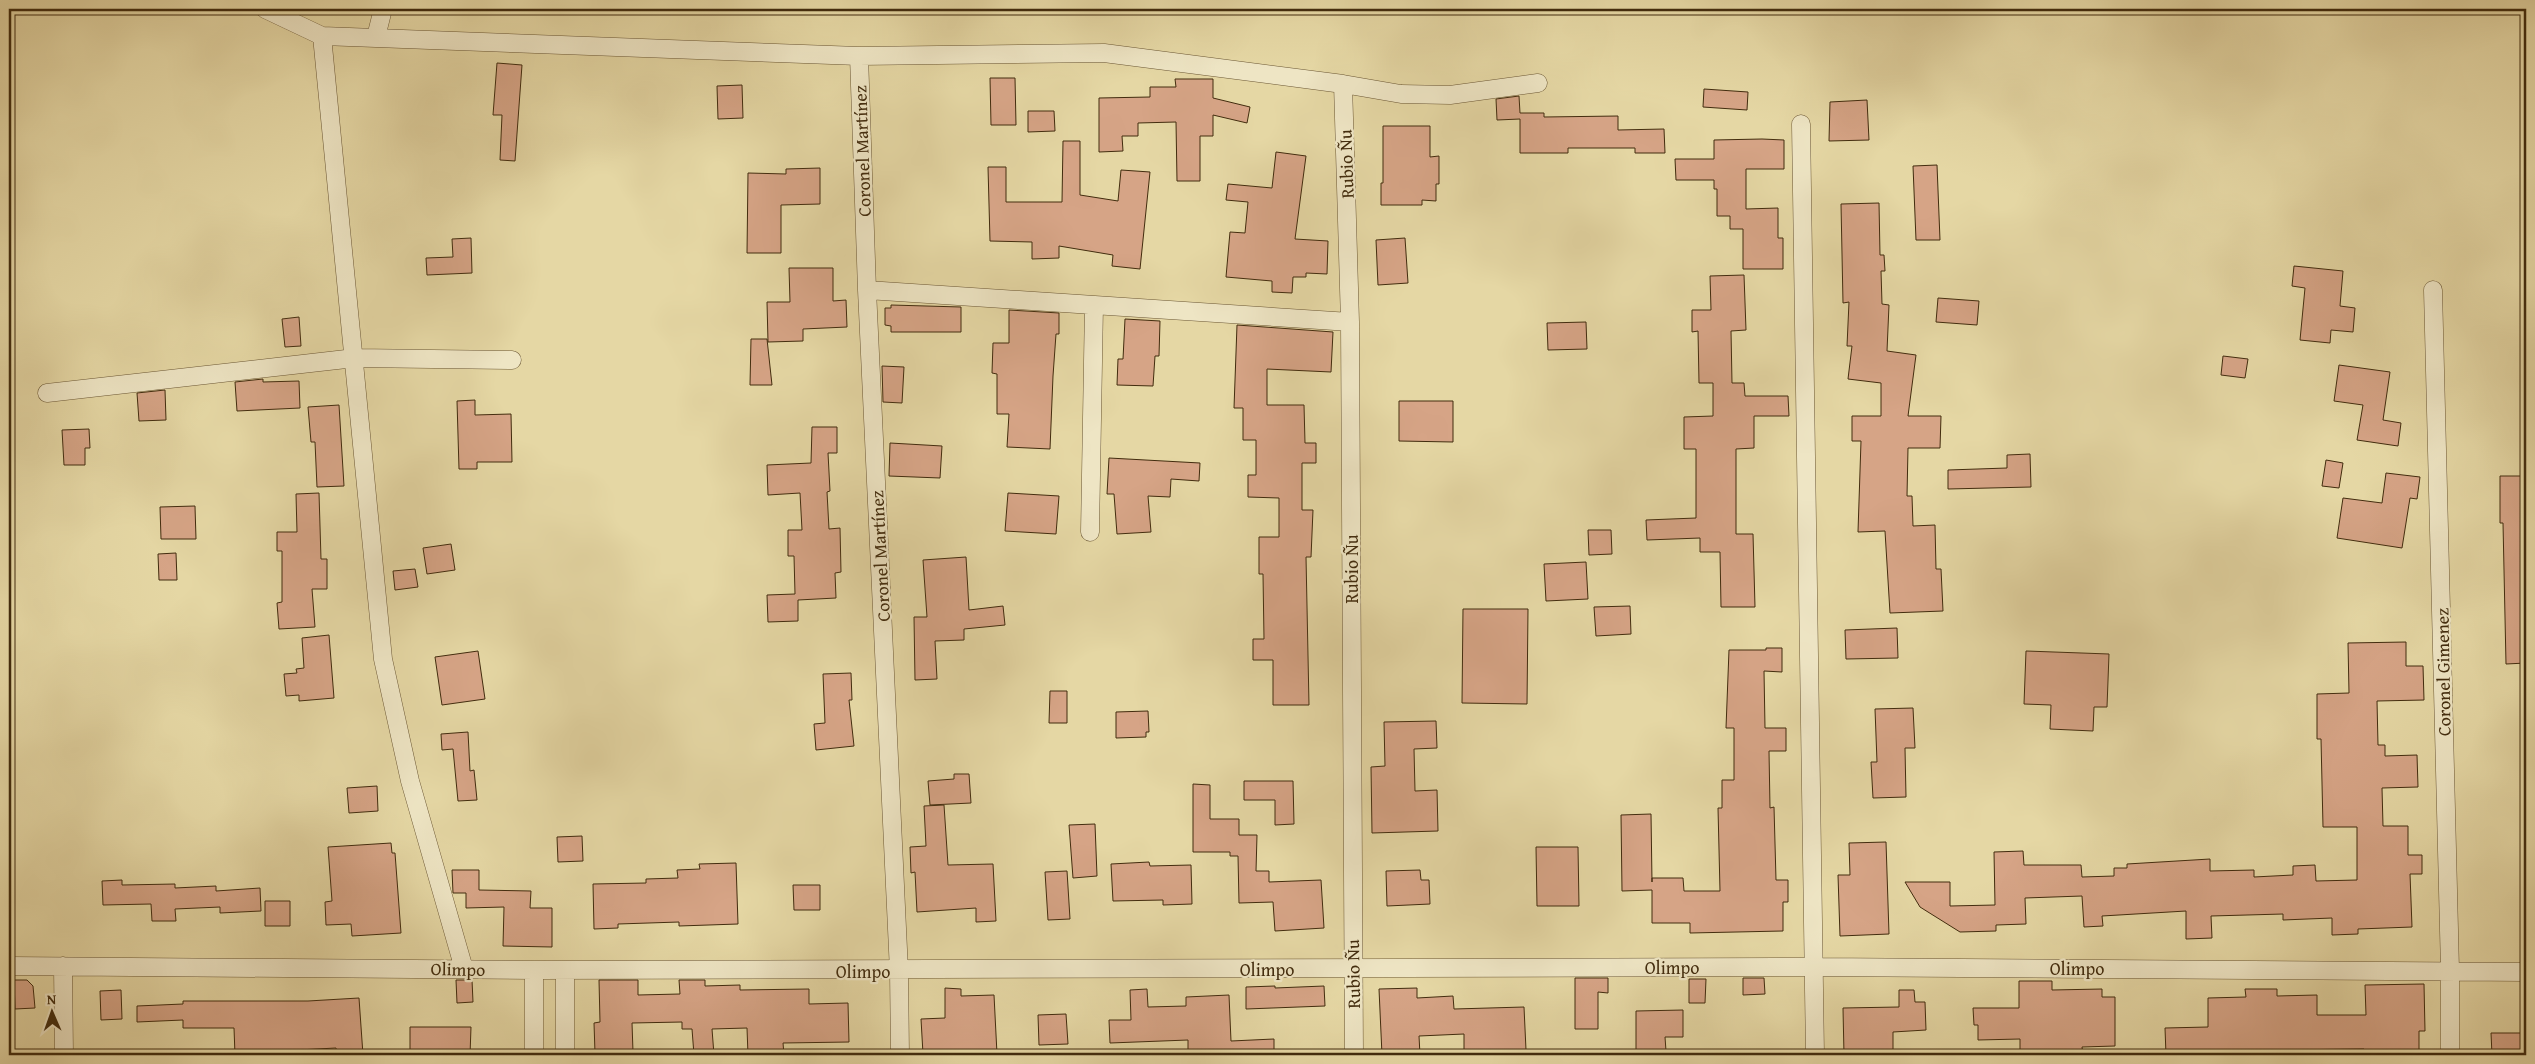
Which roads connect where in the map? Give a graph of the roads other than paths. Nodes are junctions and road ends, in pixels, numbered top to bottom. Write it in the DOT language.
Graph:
graph roads {
  1 [pos="265,9"];
  2 [pos="383,9"];
  3 [pos="322,36"];
  4 [pos="376,38"];
  5 [pos="859,56"];
  6 [pos="1538,83"];
  7 [pos="1343,84"];
  8 [pos="1801,124"];
  9 [pos="867,290"];
  10 [pos="2433,290"];
  11 [pos="1094,305"];
  12 [pos="1350,322"];
  13 [pos="355,358"];
  14 [pos="512,360"];
  15 [pos="47,393"];
  16 [pos="1090,532"];
  17 [pos="9,966"];
  18 [pos="63,966"];
  19 [pos="1815,967"];
  20 [pos="464,968"];
  21 [pos="1352,968"];
  22 [pos="534,970"];
  23 [pos="565,970"];
  24 [pos="2450,970"];
  25 [pos="899,971"];
  26 [pos="2526,972"];
  27 [pos="64,1055"];
  28 [pos="534,1055"];
  29 [pos="566,1055"];
  30 [pos="900,1055"];
  31 [pos="1354,1055"];
  32 [pos="1815,1055"];
  33 [pos="2450,1055"];
  1 -- 3 [label="street"];
  2 -- 4 [label="street"];
  3 -- 4 [label="street"];
  3 -- 13 [label="street"];
  4 -- 5 [label="street"];
  5 -- 7 [label="street"];
  5 -- 9 [label="street, Coronel Martínez"];
  6 -- 7 [label="street"];
  7 -- 12 [label="street, Rubio Ñu"];
  8 -- 19 [label="street"];
  9 -- 11 [label="street"];
  9 -- 25 [label="street, Coronel Martínez"];
  10 -- 24 [label="street, Coronel Gimenez"];
  11 -- 12 [label="street"];
  11 -- 16 [label="street"];
  12 -- 21 [label="street, Rubio Ñu"];
  13 -- 14 [label="street"];
  13 -- 15 [label="street"];
  13 -- 20 [label="street"];
  17 -- 18 [label="street, Olimpo"];
  18 -- 20 [label="street, Olimpo"];
  18 -- 27 [label="street"];
  19 -- 21 [label="street, Olimpo"];
  19 -- 24 [label="street, Olimpo"];
  19 -- 32 [label="street"];
  20 -- 22 [label="street, Olimpo"];
  21 -- 25 [label="street, Olimpo"];
  21 -- 31 [label="street, Rubio Ñu"];
  22 -- 23 [label="street, Olimpo"];
  22 -- 28 [label="street"];
  23 -- 25 [label="street, Olimpo"];
  23 -- 29 [label="street"];
  24 -- 26 [label="street, Olimpo"];
  24 -- 33 [label="street, Coronel Gimenez"];
  25 -- 30 [label="street, Coronel Martínez"];
}
